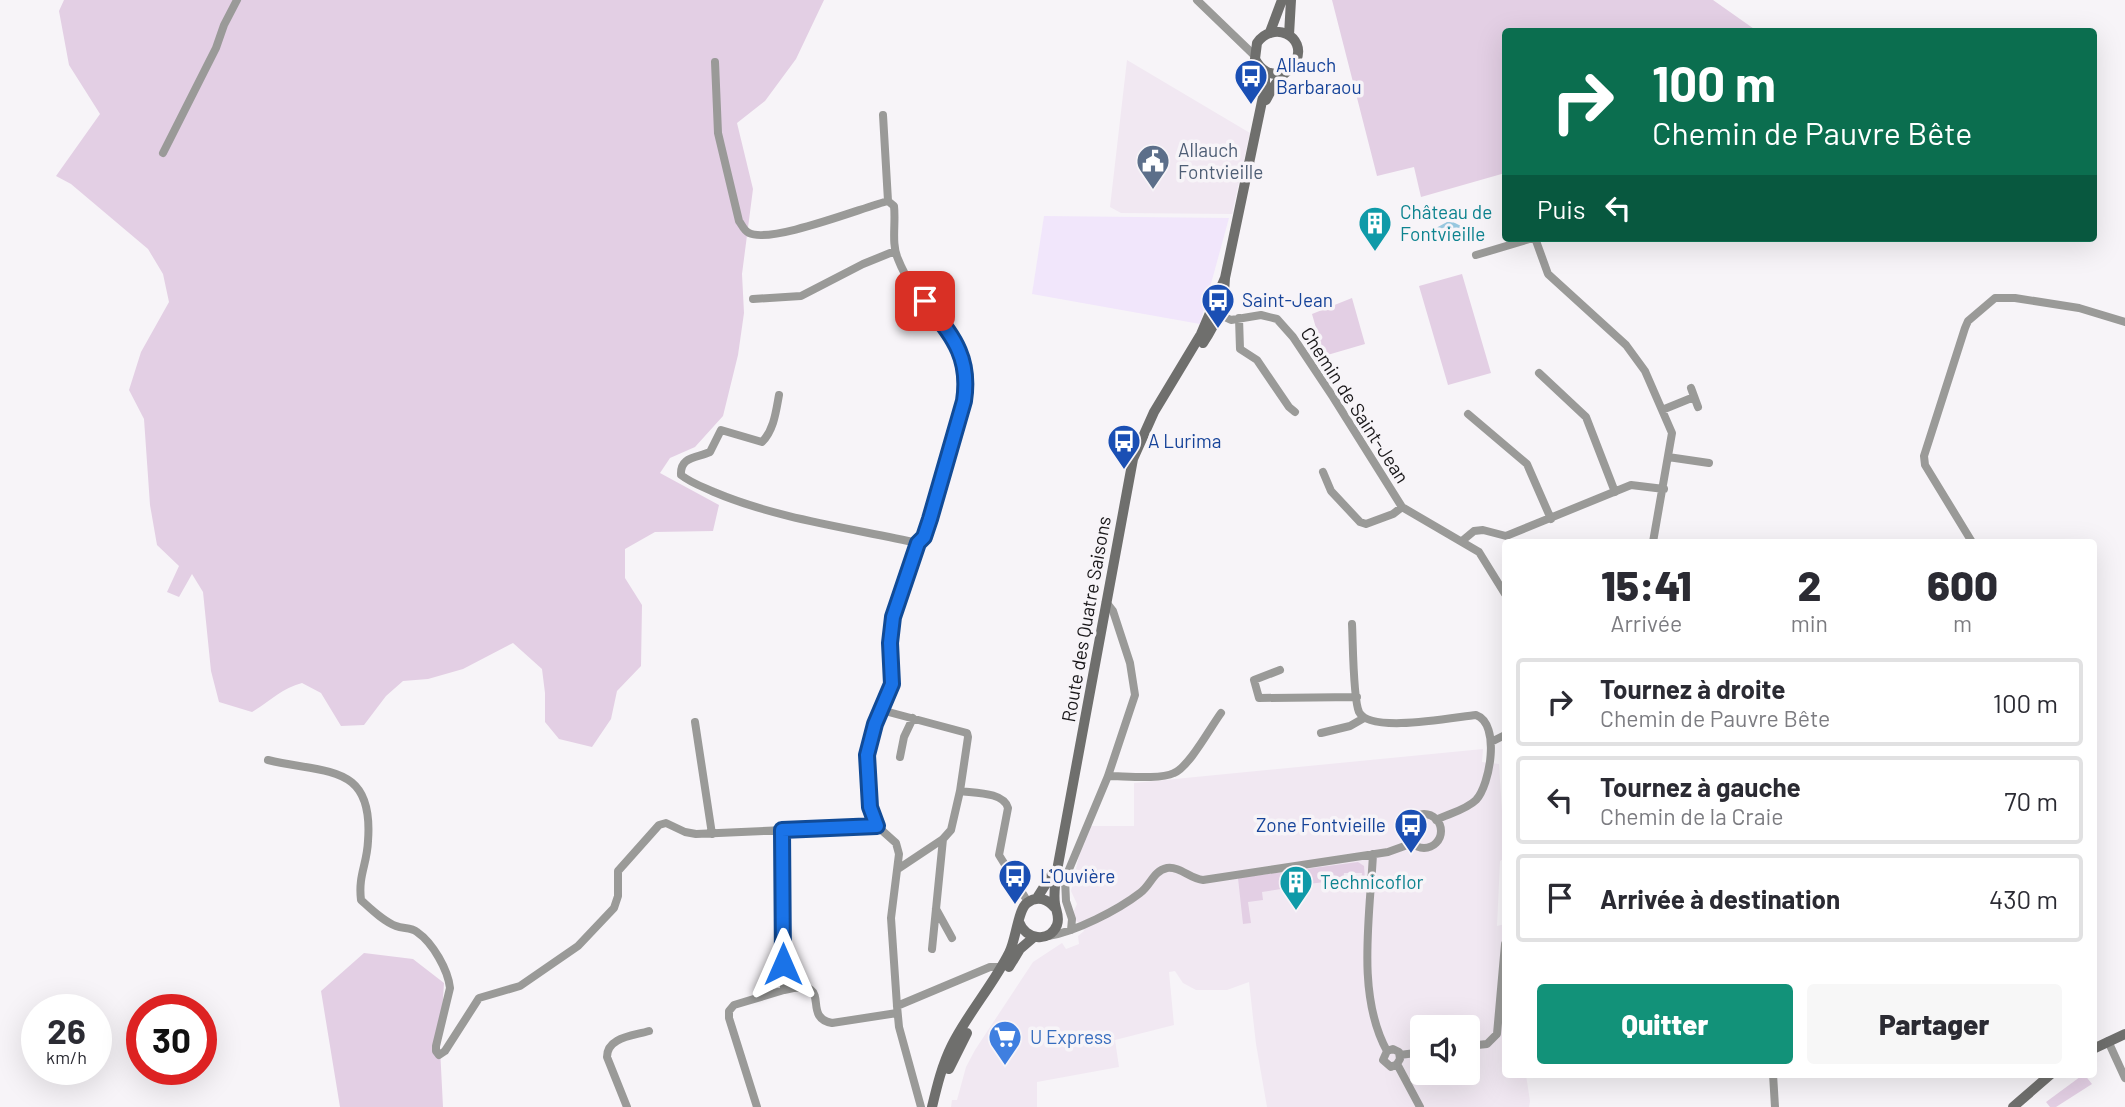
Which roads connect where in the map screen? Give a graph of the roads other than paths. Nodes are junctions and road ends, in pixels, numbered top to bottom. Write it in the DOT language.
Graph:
graph roads {
  1 [pos="237,0"];
  2 [pos="1197,0"];
  3 [pos="1282,0"];
  4 [pos="1291,0"];
  5 [pos="1265,35"];
  6 [pos="1289,35"];
  7 [pos="1240,40"];
  8 [pos="1254,55"];
  9 [pos="715,62"];
  10 [pos="1265,72"];
  11 [pos="1283,74"];
  12 [pos="1261,110"];
  13 [pos="883,116"];
  14 [pos="163,153"];
  15 [pos="888,201"];
  16 [pos="1520,242"];
  17 [pos="1536,242"];
  18 [pos="895,250"];
  19 [pos="1476,255"];
  20 [pos="752,299"];
  21 [pos="1217,310"];
  22 [pos="1239,318"];
  23 [pos="2125,322"];
  24 [pos="1539,373"];
  25 [pos="779,395"];
  26 [pos="1698,407"];
  27 [pos="1662,411"];
  28 [pos="1295,412"];
  29 [pos="1468,414"];
  30 [pos="1668,457"];
  31 [pos="1709,463"];
  32 [pos="1323,472"];
  33 [pos="1664,489"];
  34 [pos="1615,492"];
  35 [pos="1402,506"];
  36 [pos="1551,519"];
  37 [pos="1654,539"];
  38 [pos="1970,539"];
  39 [pos="1462,541"];
  40 [pos="918,543"];
  41 [pos="1502,589"];
  42 [pos="1105,602"];
  43 [pos="1352,624"];
  44 [pos="1280,670"];
  45 [pos="1357,697"];
  46 [pos="881,710"];
  47 [pos="1221,713"];
  48 [pos="913,718"];
  49 [pos="1364,718"];
  50 [pos="695,722"];
  51 [pos="1321,733"];
  52 [pos="1502,736"];
  53 [pos="1491,742"];
  54 [pos="900,757"];
  55 [pos="268,760"];
  56 [pos="1108,776"];
  57 [pos="960,791"];
  58 [pos="1436,820"];
  59 [pos="877,826"];
  60 [pos="782,830"];
  61 [pos="712,834"];
  62 [pos="943,839"];
  63 [pos="1413,843"];
  64 [pos="1373,854"];
  65 [pos="1058,865"];
  66 [pos="898,869"];
  67 [pos="1032,900"];
  68 [pos="1055,908"];
  69 [pos="936,909"];
  70 [pos="1058,920"];
  71 [pos="1019,922"];
  72 [pos="1071,930"];
  73 [pos="1047,936"];
  74 [pos="1034,937"];
  75 [pos="952,938"];
  76 [pos="932,949"];
  77 [pos="1000,969"];
  78 [pos="1502,978"];
  79 [pos="784,990"];
  80 [pos="897,1009"];
  81 [pos="649,1031"];
  82 [pos="2125,1034"];
  83 [pos="2108,1041"];
  84 [pos="1480,1045"];
  85 [pos="2097,1047"];
  86 [pos="1387,1051"];
  87 [pos="1410,1056"];
  88 [pos="1399,1060"];
  89 [pos="1773,1078"];
  90 [pos="2046,1078"];
  91 [pos="2125,1078"];
  92 [pos="920,1103"];
  93 [pos="935,1106"];
  94 [pos="627,1107"];
  95 [pos="757,1107"];
  96 [pos="1420,1107"];
  97 [pos="1775,1107"];
  98 [pos="2013,1107"];
  1 -- 14 [label="street"];
  2 -- 7 [label="street"];
  3 -- 5 [label="main road"];
  4 -- 6 [label="main road, Route des Quatre Saisons"];
  5 -- 6 [label="main road"];
  5 -- 7 [label="street"];
  5 -- 8 [label="main road"];
  6 -- 11 [label="main road, Route des Quatre Saisons"];
  7 -- 8 [label="street"];
  8 -- 10 [label="main road"];
  9 -- 15 [label="street"];
  10 -- 11 [label="main road"];
  10 -- 12 [label="main road, Route des Quatre Saisons"];
  11 -- 12 [label="main road, Route des Quatre Saisons"];
  12 -- 21 [label="main road, Route des Quatre Saisons"];
  13 -- 15 [label="street"];
  15 -- 18 [label="street"];
  16 -- 19 [label="street"];
  17 -- 27 [label="street"];
  18 -- 20 [label="street"];
  18 -- 40 [label="street"];
  21 -- 22 [label="street, Chemin de Saint-Jean"];
  21 -- 42 [label="main road, Route des Quatre Saisons"];
  22 -- 28 [label="street"];
  22 -- 35 [label="street, Chemin de Saint-Jean"];
  23 -- 38 [label="street"];
  24 -- 34 [label="street"];
  25 -- 40 [label="street"];
  26 -- 27 [label="street"];
  27 -- 30 [label="street"];
  29 -- 36 [label="street"];
  30 -- 31 [label="street"];
  30 -- 33 [label="street"];
  32 -- 35 [label="street"];
  33 -- 34 [label="street"];
  33 -- 37 [label="street"];
  34 -- 36 [label="street"];
  35 -- 39 [label="street"];
  36 -- 39 [label="street"];
  39 -- 41 [label="street"];
  40 -- 46 [label="street"];
  42 -- 56 [label="street"];
  42 -- 65 [label="main road, Route des Quatre Saisons"];
  43 -- 45 [label="street"];
  44 -- 45 [label="street"];
  45 -- 49 [label="street"];
  46 -- 48 [label="street"];
  46 -- 59 [label="street"];
  47 -- 56 [label="street"];
  48 -- 54 [label="street"];
  48 -- 57 [label="street"];
  49 -- 51 [label="street"];
  49 -- 53 [label="street"];
  50 -- 61 [label="street"];
  52 -- 53 [label="street"];
  53 -- 58 [label="street"];
  55 -- 61 [label="street"];
  56 -- 72 [label="street"];
  57 -- 62 [label="street"];
  57 -- 67 [label="street"];
  58 -- 63 [label="street"];
  58 -- 63 [label="street"];
  59 -- 60 [label="street"];
  59 -- 66 [label="street"];
  60 -- 61 [label="street"];
  60 -- 79 [label="street"];
  62 -- 66 [label="street"];
  62 -- 69 [label="street"];
  63 -- 64 [label="street"];
  64 -- 72 [label="street"];
  64 -- 86 [label="street"];
  65 -- 67 [label="main road, Route des Quatre Saisons"];
  65 -- 68 [label="main road, Route des Quatre Saisons"];
  66 -- 80 [label="street"];
  67 -- 68 [label="main road"];
  67 -- 71 [label="main road, Route des Quatre Saisons"];
  68 -- 70 [label="main road, Route des Quatre Saisons"];
  69 -- 75 [label="street"];
  69 -- 76 [label="street"];
  70 -- 72 [label="street"];
  70 -- 73 [label="main road"];
  71 -- 74 [label="main road"];
  71 -- 77 [label="main road, Route des Quatre Saisons"];
  72 -- 73 [label="street"];
  73 -- 74 [label="main road"];
  74 -- 93 [label="main road"];
  77 -- 80 [label="street"];
  77 -- 93 [label="main road"];
  78 -- 84 [label="street"];
  79 -- 80 [label="street"];
  79 -- 95 [label="street"];
  80 -- 92 [label="street"];
  81 -- 94 [label="street"];
  82 -- 83 [label="main road"];
  83 -- 85 [label="main road"];
  83 -- 91 [label="street"];
  86 -- 88 [label="street"];
  86 -- 88 [label="street"];
  87 -- 88 [label="street"];
  88 -- 96 [label="street"];
  89 -- 97 [label="street"];
  90 -- 98 [label="main road"];
  92 -- 93 [label="street"];
}
